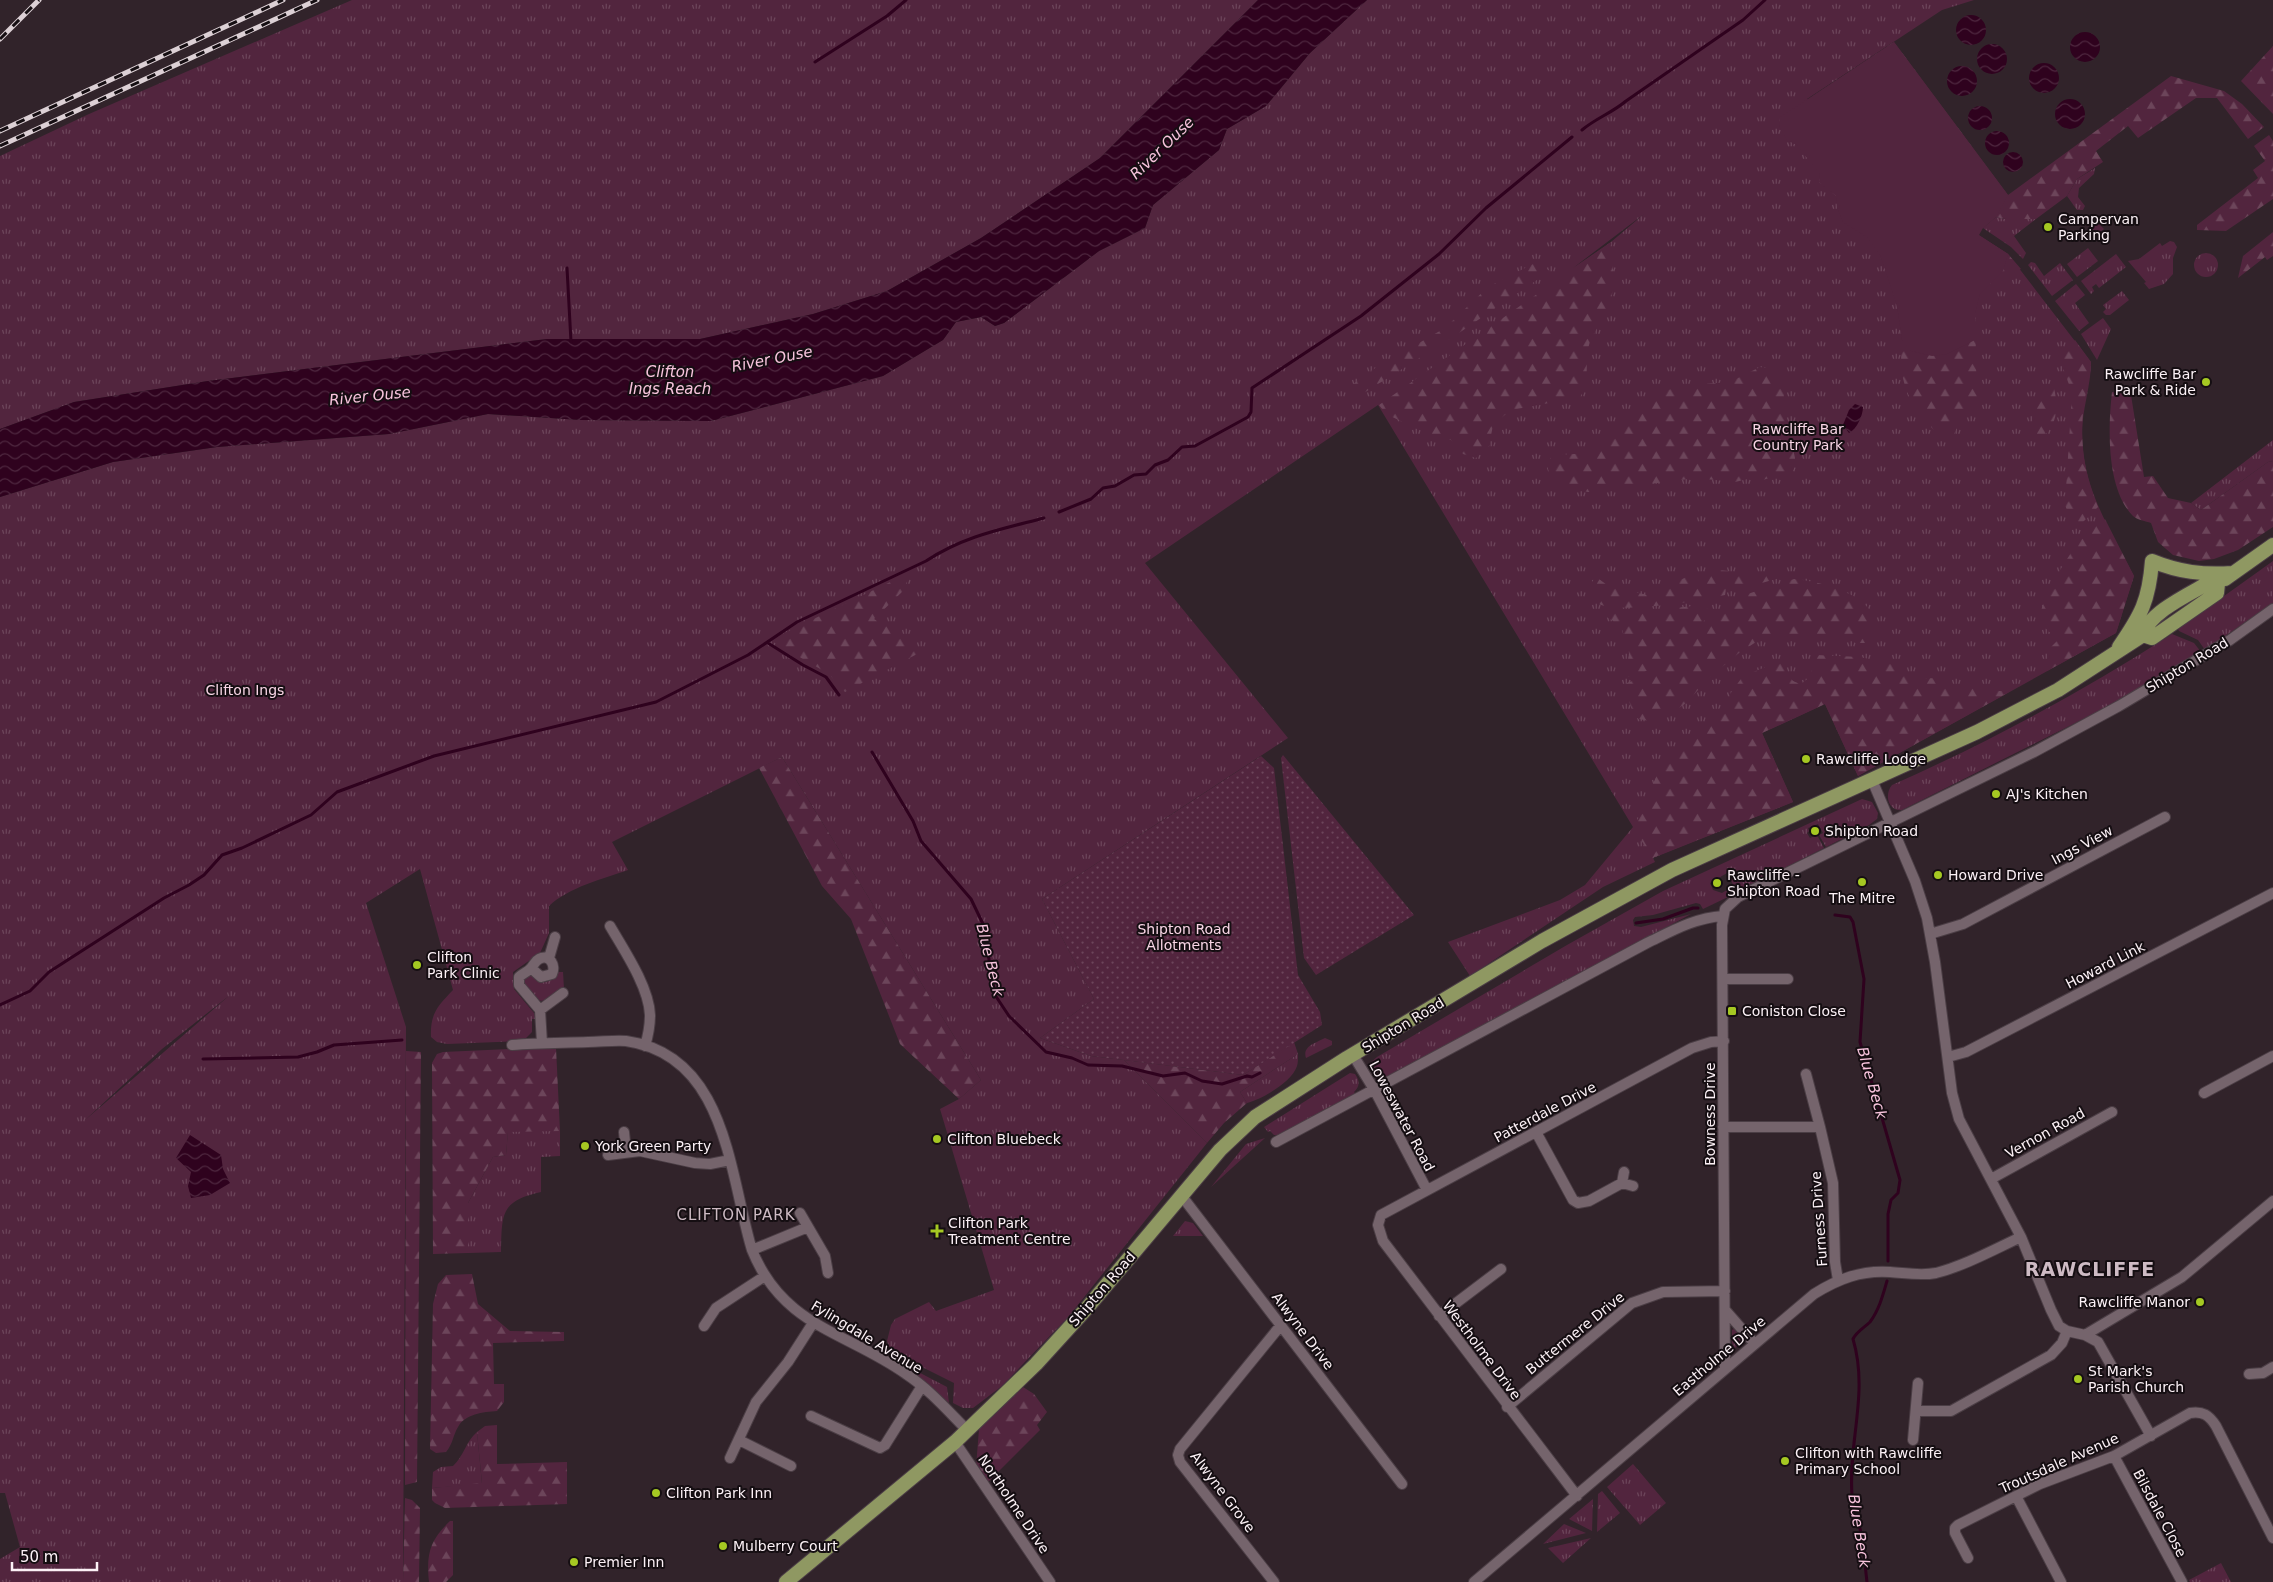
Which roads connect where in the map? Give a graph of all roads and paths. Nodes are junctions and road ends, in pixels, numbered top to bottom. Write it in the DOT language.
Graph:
graph roads {
  1 [pos="2273,545"];
  2 [pos="2232,573"];
  3 [pos="2218,584"];
  4 [pos="2178,601"];
  5 [pos="2273,609"];
  6 [pos="2176,623"];
  7 [pos="2143,635"];
  8 [pos="2116,652"];
  9 [pos="1872,780"];
  10 [pos="2165,817"];
  11 [pos="1889,822"];
  12 [pos="2273,893"];
  13 [pos="1722,916"];
  14 [pos="610,926"];
  15 [pos="1930,934"];
  16 [pos="555,937"];
  17 [pos="549,958"];
  18 [pos="531,968"];
  19 [pos="1724,979"];
  20 [pos="1788,979"];
  21 [pos="563,993"];
  22 [pos="541,1015"];
  23 [pos="1724,1041"];
  24 [pos="542,1043"];
  25 [pos="512,1045"];
  26 [pos="646,1046"];
  27 [pos="1353,1055"];
  28 [pos="2273,1056"];
  29 [pos="1948,1057"];
  30 [pos="1806,1074"];
  31 [pos="1374,1091"];
  32 [pos="2204,1093"];
  33 [pos="2112,1112"];
  34 [pos="1723,1127"];
  35 [pos="1820,1127"];
  36 [pos="624,1132"];
  37 [pos="1536,1132"];
  38 [pos="1276,1142"];
  39 [pos="626,1152"];
  40 [pos="608,1155"];
  41 [pos="730,1160"];
  42 [pos="1624,1172"];
  43 [pos="1991,1179"];
  44 [pos="1622,1183"];
  45 [pos="1633,1186"];
  46 [pos="1427,1190"];
  47 [pos="1181,1195"];
  48 [pos="2273,1201"];
  49 [pos="800,1213"];
  50 [pos="1381,1215"];
  51 [pos="808,1227"];
  52 [pos="2021,1237"];
  53 [pos="752,1250"];
  54 [pos="1501,1269"];
  55 [pos="828,1273"];
  56 [pos="765,1276"];
  57 [pos="1838,1280"];
  58 [pos="1725,1291"];
  59 [pos="1726,1311"];
  60 [pos="1439,1316"];
  61 [pos="813,1323"];
  62 [pos="1281,1325"];
  63 [pos="704,1326"];
  64 [pos="2067,1331"];
  65 [pos="2085,1335"];
  66 [pos="1754,1343"];
  67 [pos="2273,1367"];
  68 [pos="1725,1369"];
  69 [pos="2249,1374"];
  70 [pos="1918,1383"];
  71 [pos="922,1386"];
  72 [pos="1507,1407"];
  73 [pos="1916,1411"];
  74 [pos="811,1416"];
  75 [pos="968,1431"];
  76 [pos="2151,1436"];
  77 [pos="739,1440"];
  78 [pos="1913,1440"];
  79 [pos="955,1442"];
  80 [pos="2114,1456"];
  81 [pos="730,1458"];
  82 [pos="791,1466"];
  83 [pos="1402,1484"];
  84 [pos="1577,1496"];
  85 [pos="2016,1496"];
  86 [pos="2273,1538"];
  87 [pos="1968,1558"];
  88 [pos="786,1582"];
  89 [pos="1050,1582"];
  90 [pos="1274,1582"];
  91 [pos="1474,1582"];
  92 [pos="2061,1582"];
  93 [pos="2182,1582"];
  1 -- 2 [label="main road, Shipton Road"];
  2 -- 3 [label="main road, Shipton Road"];
  2 -- 8 [label="main road"];
  3 -- 4 [label="main road, Shipton Road"];
  3 -- 6 [label="main road, Shipton Road"];
  4 -- 6 [label="main road"];
  4 -- 7 [label="main road, Shipton Road"];
  5 -- 11 [label="street, Shipton Road"];
  6 -- 7 [label="main road, Shipton Road"];
  7 -- 8 [label="main road, Shipton Road"];
  8 -- 9 [label="main road, Shipton Road"];
  9 -- 11 [label="street"];
  9 -- 27 [label="main road, Shipton Road"];
  10 -- 15 [label="street, Ings View"];
  11 -- 13 [label="street, Shipton Road"];
  11 -- 15 [label="street"];
  12 -- 29 [label="street, Howard Link"];
  13 -- 19 [label="street, Bowness Drive"];
  13 -- 31 [label="street"];
  14 -- 26 [label="street"];
  15 -- 29 [label="street"];
  16 -- 17 [label="street"];
  17 -- 18 [label="street"];
  17 -- 18 [label="street"];
  18 -- 22 [label="street"];
  19 -- 20 [label="street"];
  19 -- 23 [label="street, Bowness Drive"];
  21 -- 22 [label="street"];
  22 -- 24 [label="street"];
  23 -- 34 [label="street, Bowness Drive"];
  23 -- 37 [label="street, Patterdale Drive"];
  24 -- 25 [label="street, Fylingdale Avenue"];
  24 -- 26 [label="street, Fylingdale Avenue"];
  26 -- 41 [label="street, Fylingdale Avenue"];
  27 -- 31 [label="street, Loweswater Road"];
  27 -- 47 [label="main road, Shipton Road"];
  28 -- 32 [label="street"];
  29 -- 43 [label="street"];
  30 -- 35 [label="street, Furness Drive"];
  31 -- 38 [label="street"];
  31 -- 46 [label="street, Loweswater Road"];
  33 -- 43 [label="street, Vernon Road"];
  34 -- 35 [label="street"];
  34 -- 58 [label="street, Bowness Drive"];
  35 -- 57 [label="street, Furness Drive"];
  36 -- 39 [label="street"];
  37 -- 44 [label="street"];
  37 -- 46 [label="street, Patterdale Drive"];
  39 -- 40 [label="street"];
  39 -- 41 [label="street"];
  41 -- 53 [label="street, Fylingdale Avenue"];
  42 -- 44 [label="street"];
  43 -- 52 [label="street"];
  44 -- 45 [label="street"];
  46 -- 50 [label="street, Patterdale Drive"];
  47 -- 62 [label="street, Alwyne Drive"];
  47 -- 75 [label="main road, Shipton Road"];
  48 -- 65 [label="street"];
  49 -- 51 [label="street"];
  50 -- 60 [label="street, Westholme Drive"];
  51 -- 53 [label="street"];
  51 -- 55 [label="street"];
  52 -- 57 [label="street, Eastholme Drive"];
  52 -- 64 [label="street"];
  53 -- 56 [label="street, Fylingdale Avenue"];
  54 -- 60 [label="street"];
  56 -- 61 [label="street, Fylingdale Avenue"];
  56 -- 63 [label="street"];
  57 -- 66 [label="street, Eastholme Drive"];
  58 -- 59 [label="street, Bowness Drive"];
  58 -- 72 [label="street, Buttermere Drive"];
  59 -- 66 [label="street"];
  59 -- 68 [label="street, Bowness Drive"];
  60 -- 72 [label="street, Westholme Drive"];
  61 -- 71 [label="street, Fylingdale Avenue"];
  61 -- 77 [label="street"];
  62 -- 83 [label="street, Alwyne Drive"];
  62 -- 90 [label="street, Alwyne Grove"];
  64 -- 65 [label="street"];
  64 -- 73 [label="street"];
  65 -- 76 [label="street"];
  66 -- 68 [label="street, Eastholme Drive"];
  67 -- 69 [label="street"];
  68 -- 84 [label="street, Eastholme Drive"];
  70 -- 73 [label="street"];
  71 -- 74 [label="street"];
  71 -- 75 [label="street, Fylingdale Avenue"];
  72 -- 84 [label="street, Westholme Drive"];
  73 -- 78 [label="street"];
  75 -- 79 [label="main road, Shipton Road"];
  76 -- 80 [label="street, Troutsdale Avenue"];
  76 -- 86 [label="street, Troutsdale Avenue"];
  77 -- 81 [label="street"];
  77 -- 82 [label="street"];
  79 -- 88 [label="main road, Shipton Road"];
  79 -- 89 [label="street, Northolme Drive"];
  80 -- 85 [label="street, Troutsdale Avenue"];
  80 -- 93 [label="street, Bilsdale Close"];
  84 -- 91 [label="street, Eastholme Drive"];
  85 -- 87 [label="street, Troutsdale Avenue"];
  85 -- 92 [label="street"];
}
